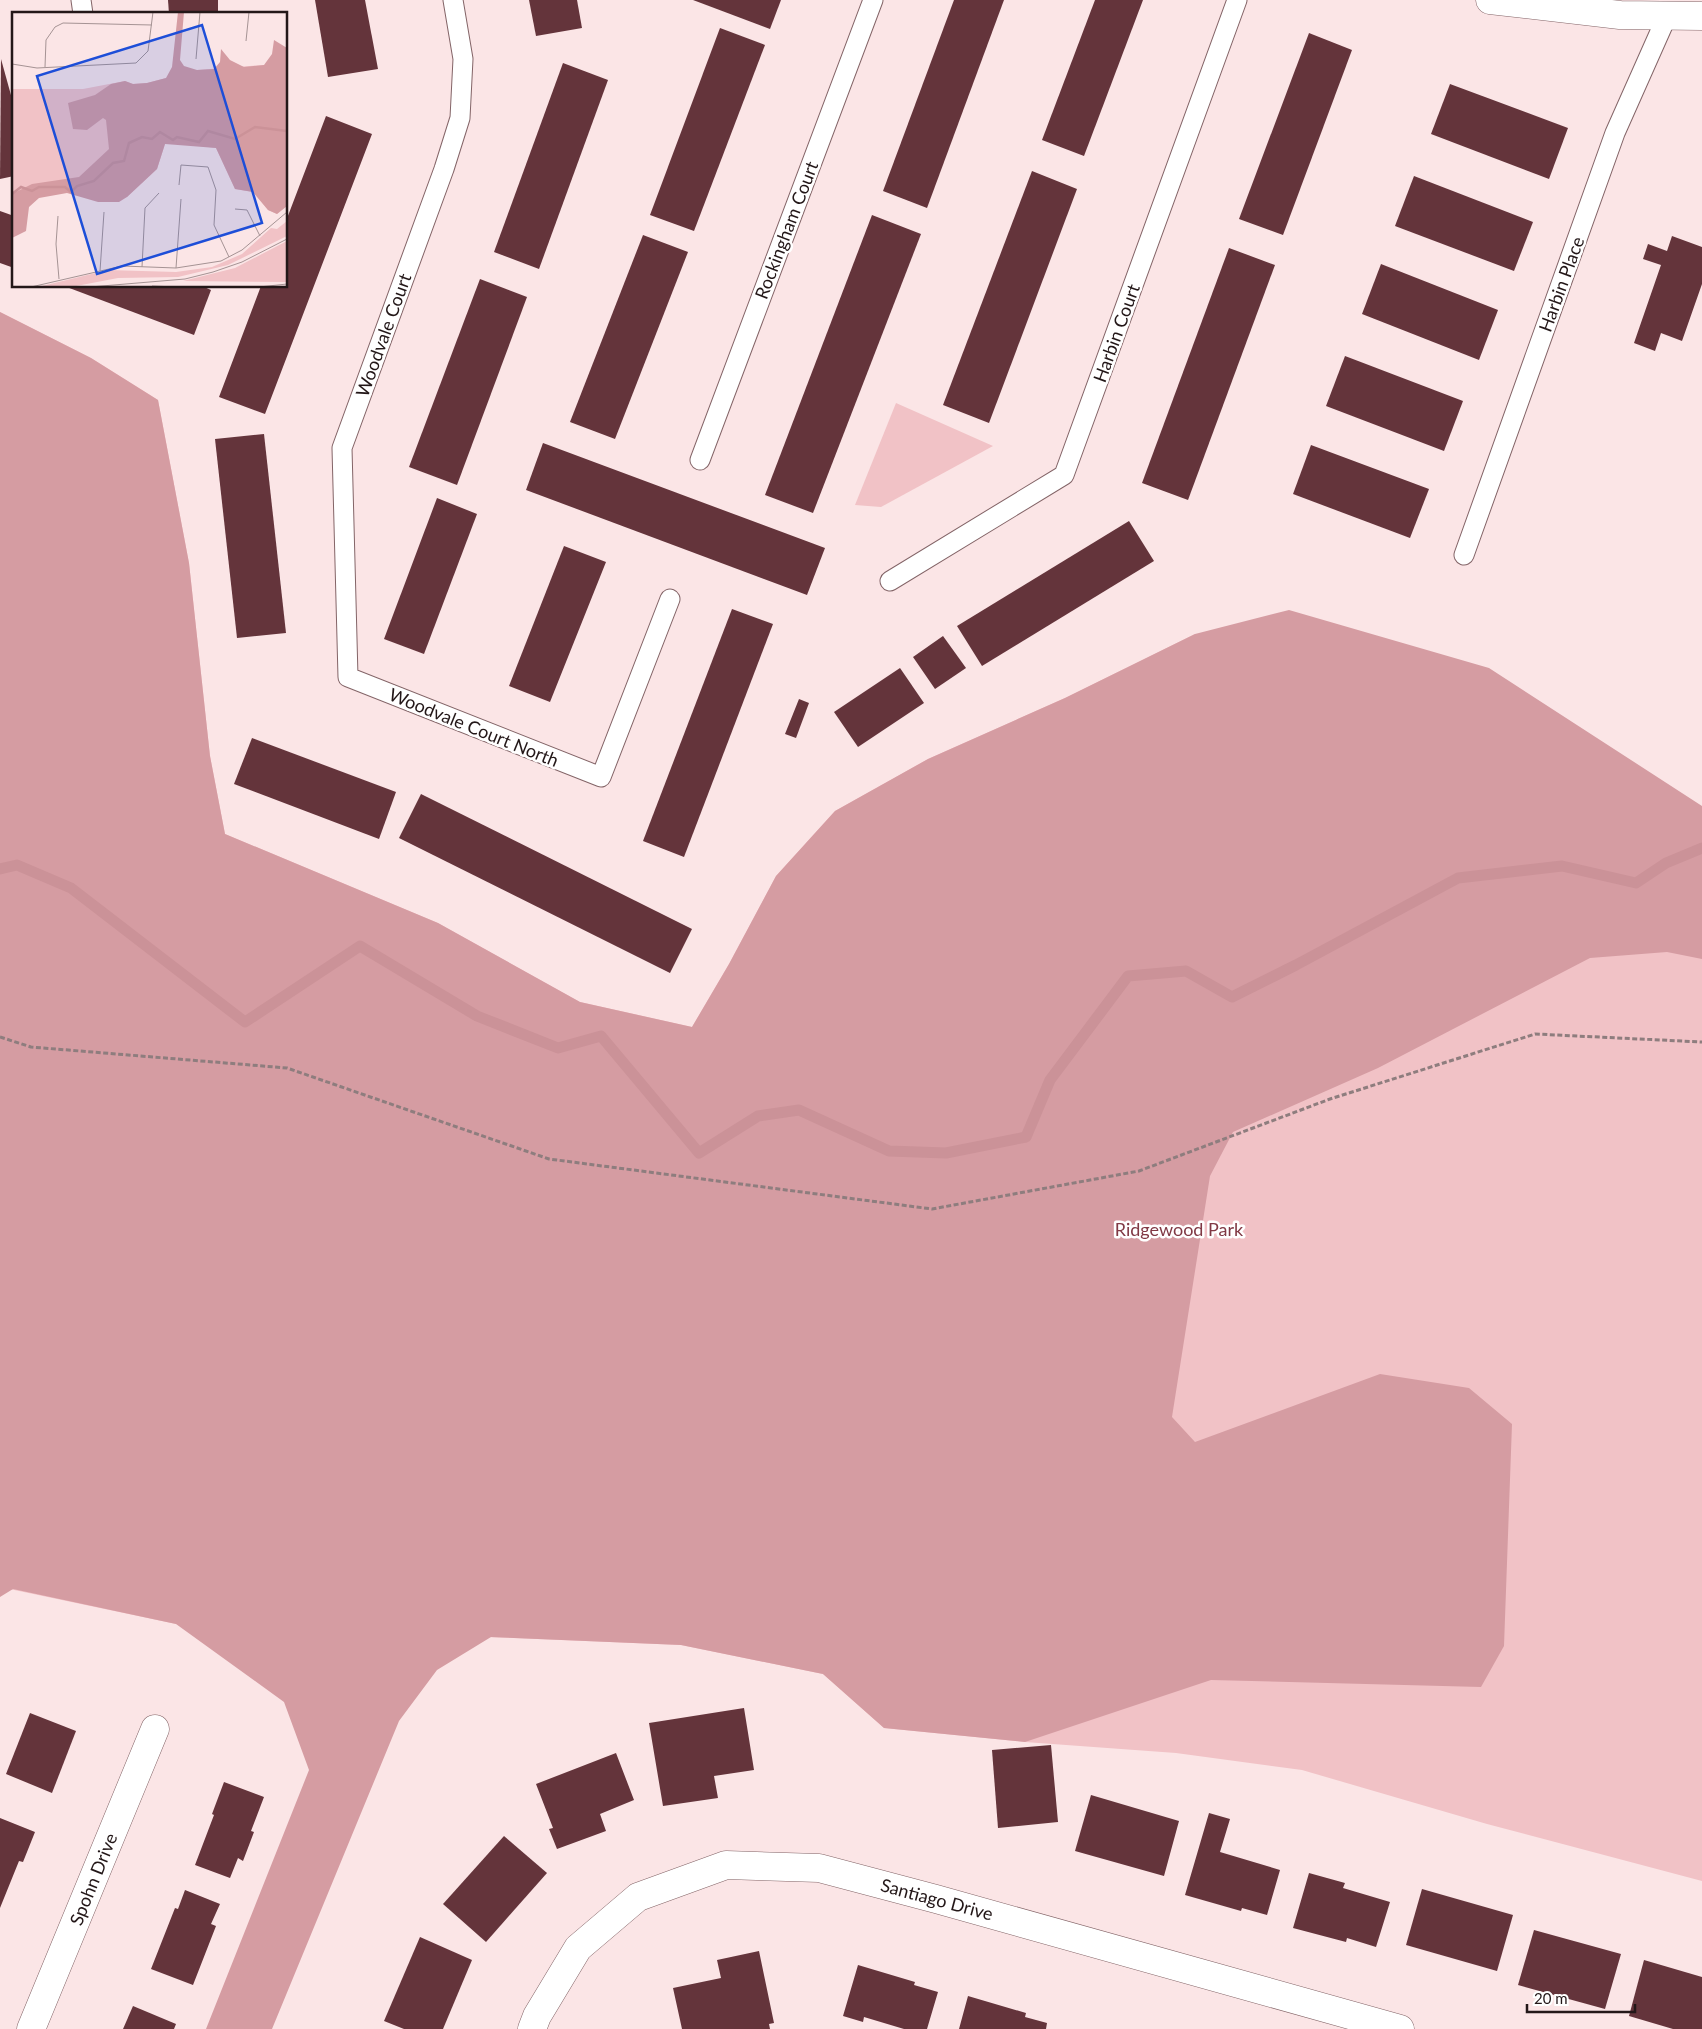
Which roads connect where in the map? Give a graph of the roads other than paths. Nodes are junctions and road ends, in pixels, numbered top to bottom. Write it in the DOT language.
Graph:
graph roads {
  1 [pos="453,0"];
  2 [pos="872,0"];
  3 [pos="1237,0"];
  4 [pos="1490,0"];
  5 [pos="1667,16"];
  6 [pos="1702,16"];
  7 [pos="700,460"];
  8 [pos="1464,555"];
  9 [pos="890,581"];
  10 [pos="670,600"];
  11 [pos="348,677"];
  12 [pos="155,1729"];
  13 [pos="32,2029"];
  14 [pos="532,2029"];
  15 [pos="1400,2029"];
  1 -- 11 [label="lane, Woodvale Court"];
  2 -- 7 [label="lane, Rockingham Court"];
  3 -- 9 [label="lane, Harbin Court"];
  4 -- 5 [label="street"];
  5 -- 6 [label="street"];
  5 -- 8 [label="lane, Harbin Place"];
  10 -- 11 [label="lane, Woodvale Court North"];
  12 -- 13 [label="street, Spohn Drive"];
  14 -- 15 [label="street, Santiago Drive"];
}
